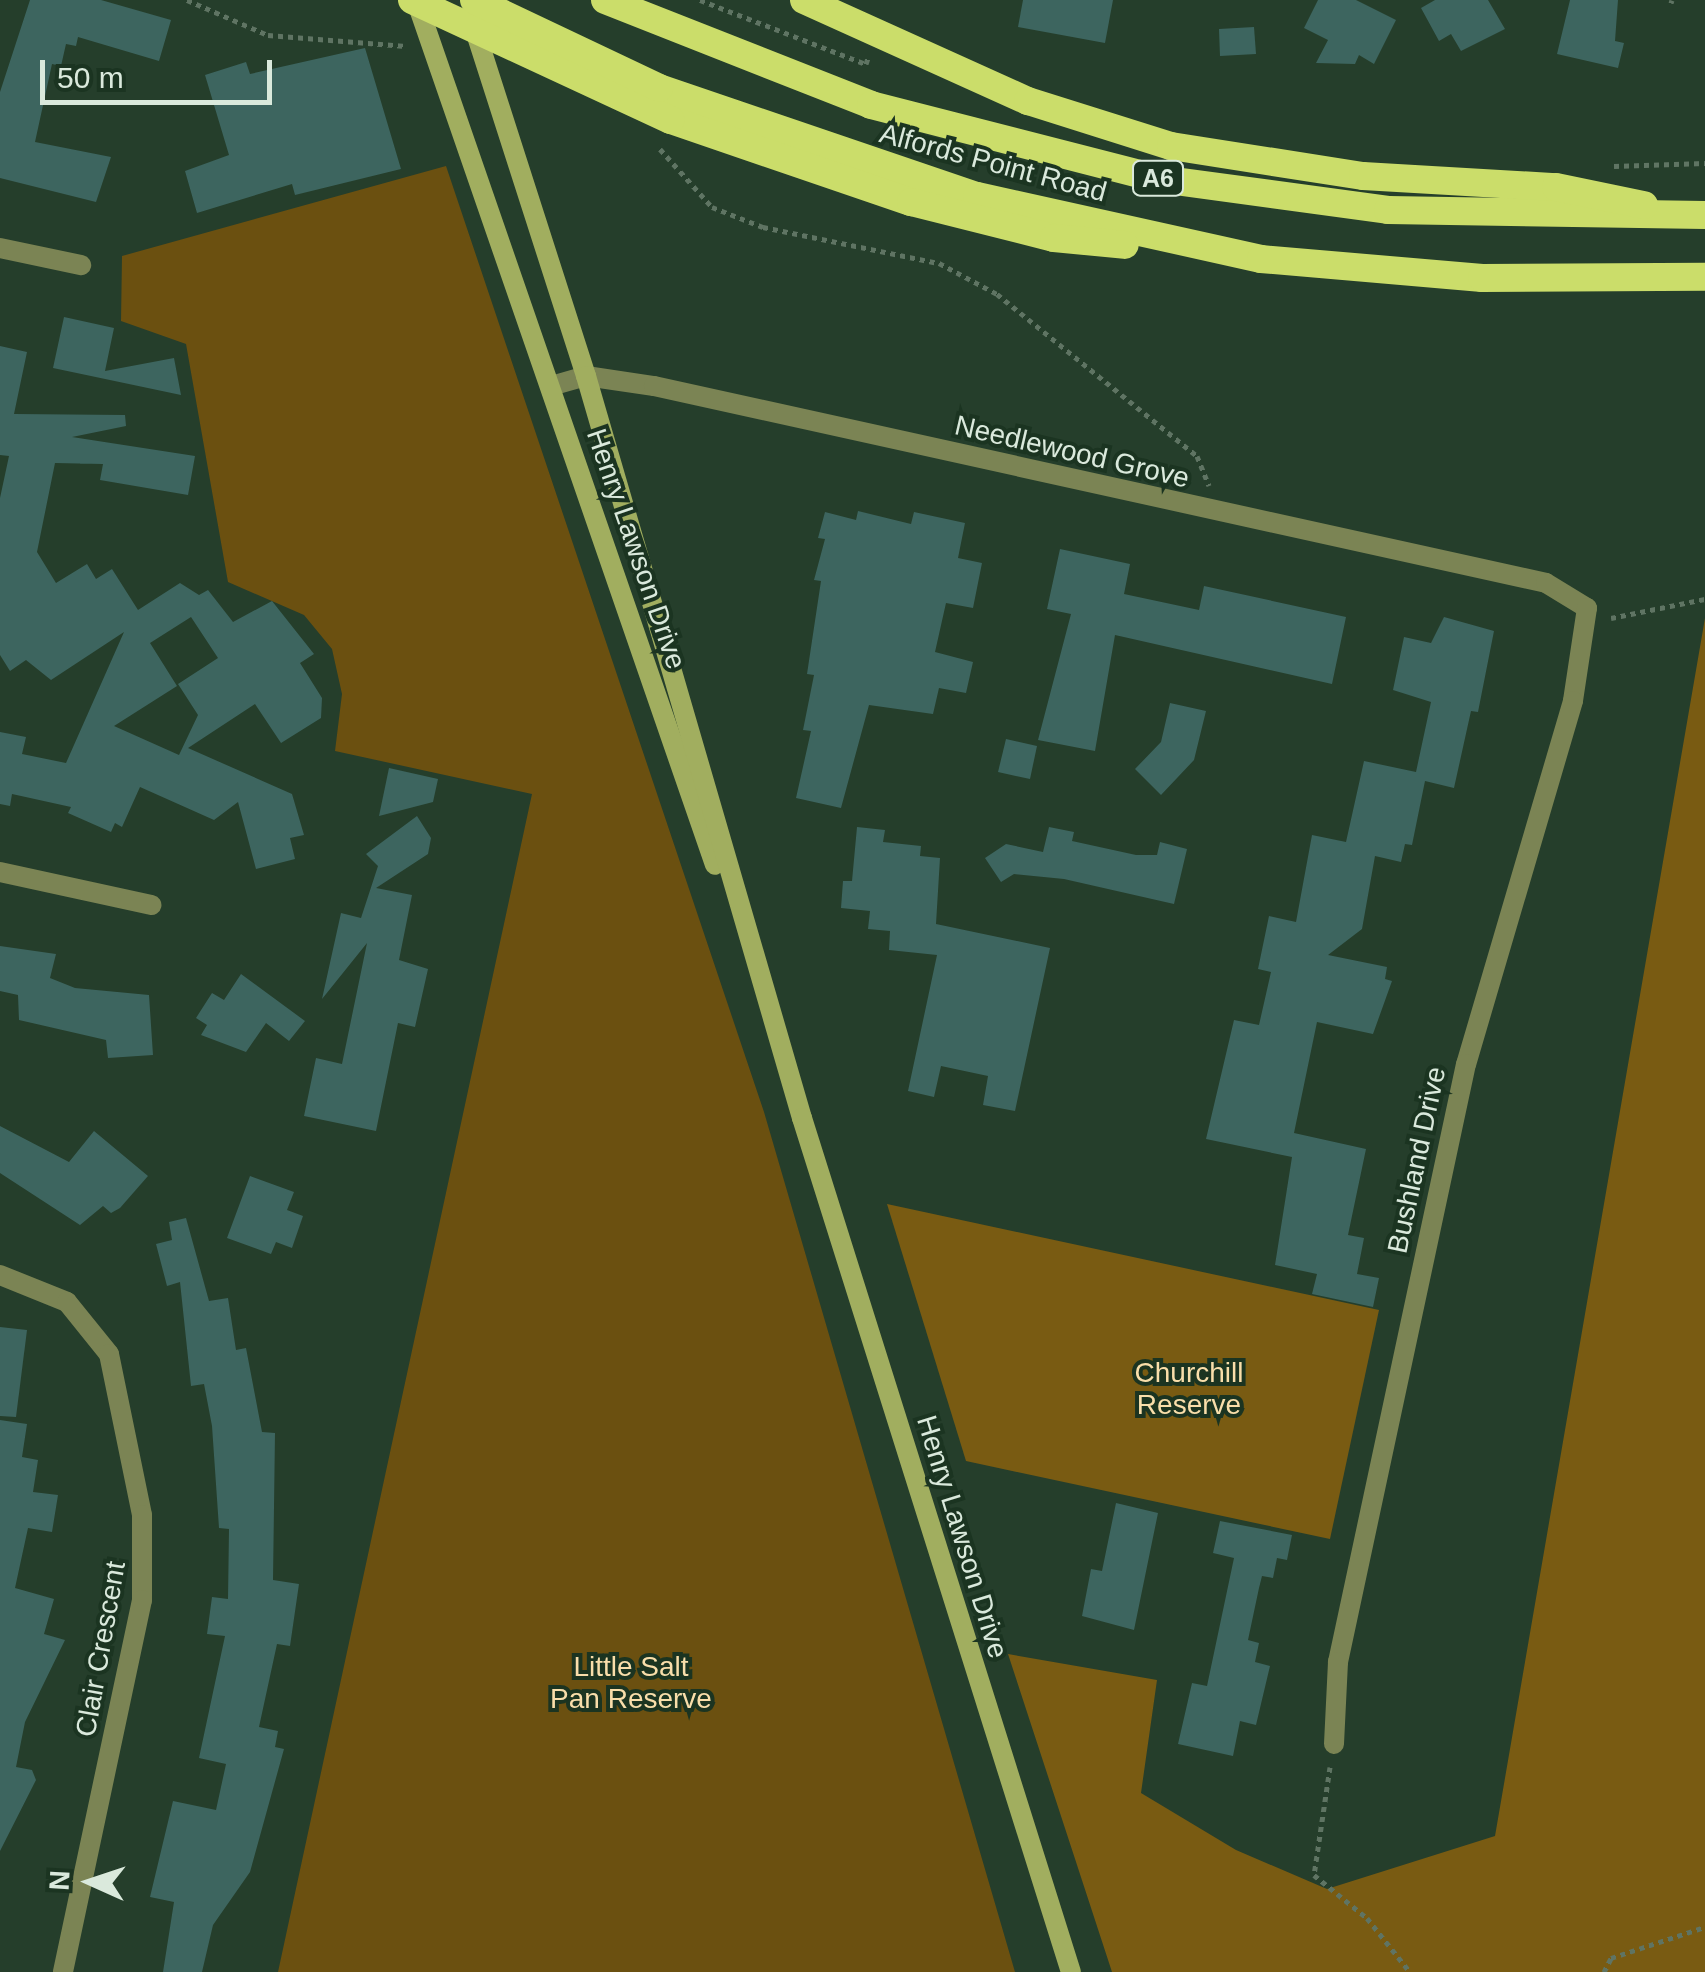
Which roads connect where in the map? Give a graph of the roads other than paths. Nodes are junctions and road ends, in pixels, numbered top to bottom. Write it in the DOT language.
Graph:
graph roads {
  1 [pos="414,0"];
  2 [pos="464,0"];
  3 [pos="474,0"];
  4 [pos="605,0"];
  5 [pos="804,0"];
  6 [pos="1701,215"];
  7 [pos="0,248"];
  8 [pos="1261,259"];
  9 [pos="81,266"];
  10 [pos="1705,277"];
  11 [pos="586,376"];
  12 [pos="551,386"];
  13 [pos="1588,622"];
  14 [pos="0,872"];
  15 [pos="151,905"];
  16 [pos="802,1118"];
  17 [pos="0,1275"];
  18 [pos="1334,1744"];
  19 [pos="62,1972"];
  20 [pos="1071,1972"];
  1 -- 8 [label="highway, bridge"];
  1 -- 12 [label="main road, Henry Lawson Drive"];
  2 -- 11 [label="main road, Henry Lawson Drive"];
  3 -- 8 [label="highway, Alfords Point Road / A6, bridge"];
  4 -- 6 [label="highway, Alfords Point Road / A6"];
  5 -- 6 [label="highway, A6"];
  7 -- 9 [label="street"];
  8 -- 10 [label="highway, Alfords Point Road / A6"];
  11 -- 12 [label="street, Needlewood Grove"];
  11 -- 13 [label="street, Needlewood Grove"];
  11 -- 16 [label="main road, Henry Lawson Drive"];
  12 -- 16 [label="main road, Henry Lawson Drive"];
  13 -- 18 [label="street, Bushland Drive"];
  14 -- 15 [label="street"];
  16 -- 20 [label="main road, Henry Lawson Drive"];
  17 -- 19 [label="street, Clair Crescent"];
}
